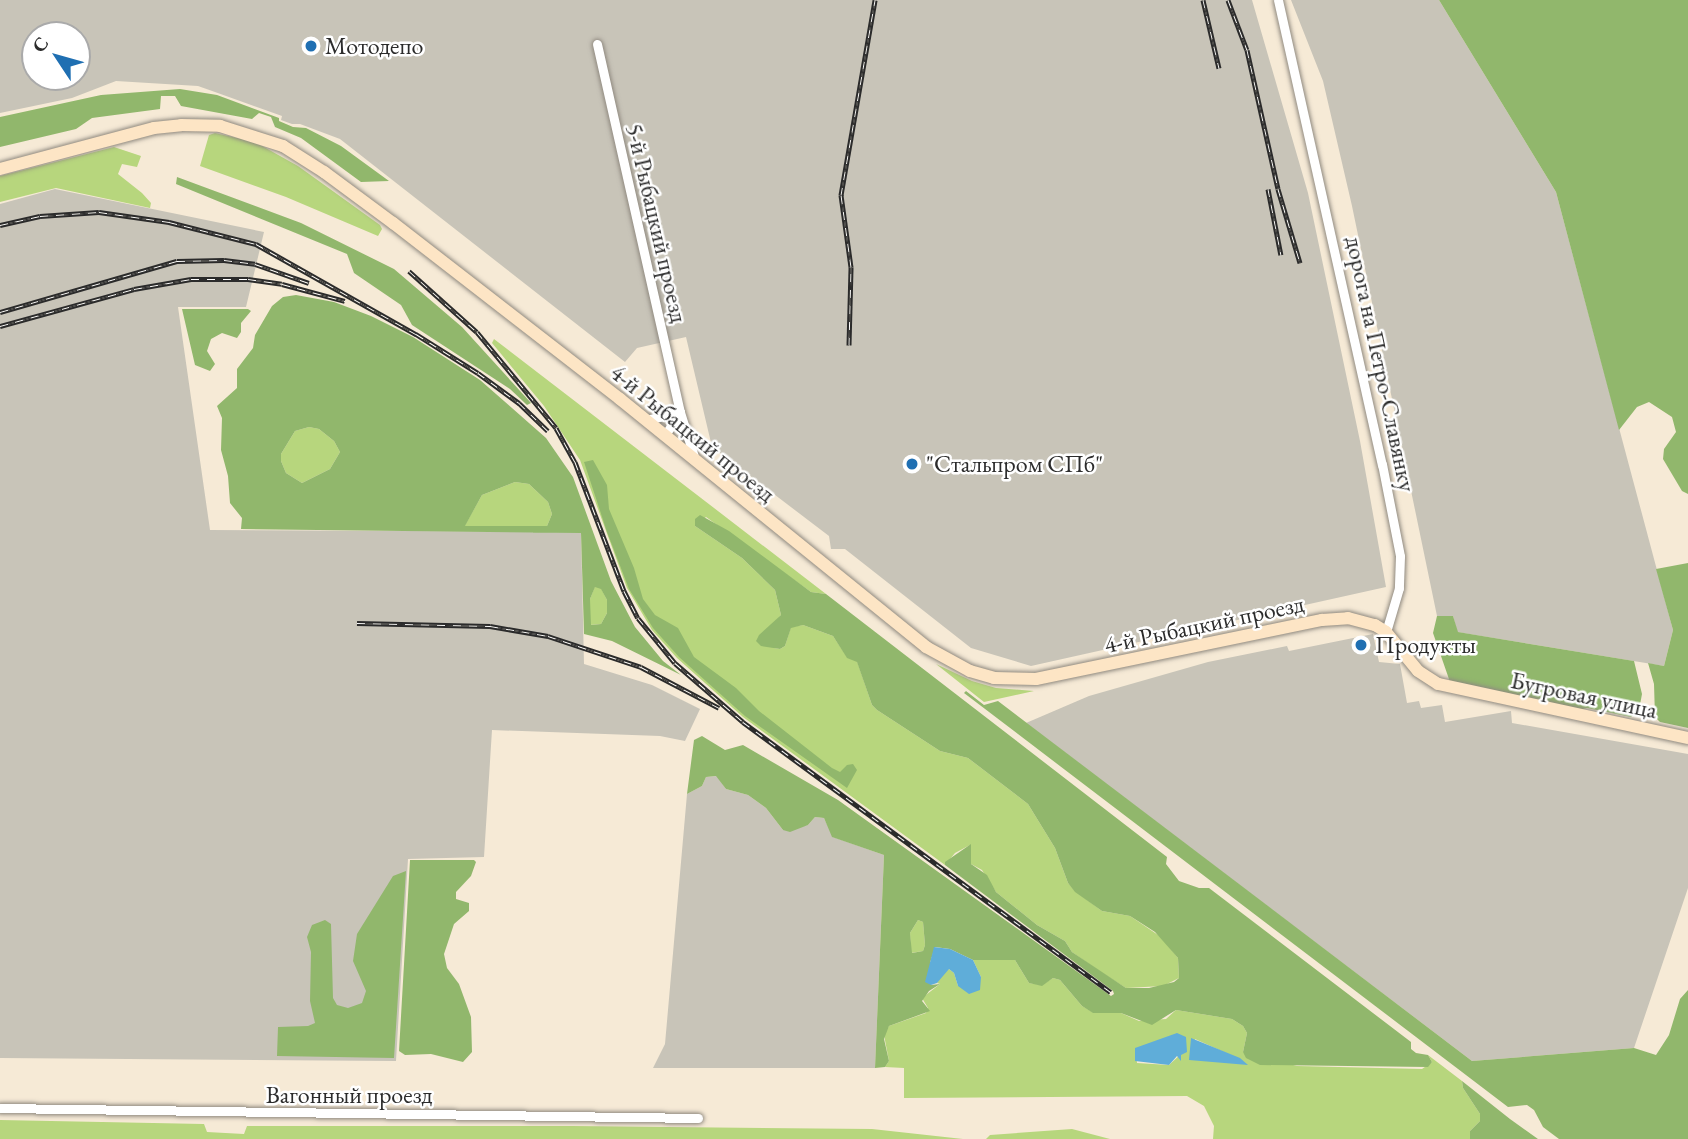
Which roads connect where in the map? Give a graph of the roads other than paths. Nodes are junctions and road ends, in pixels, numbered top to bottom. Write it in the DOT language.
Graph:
graph roads {
  1 [pos="1278,0"];
  2 [pos="597,44"];
  3 [pos="0,169"];
  4 [pos="680,412"];
  5 [pos="646,420"];
  6 [pos="665,435"];
  7 [pos="695,461"];
  8 [pos="1386,632"];
  9 [pos="1688,738"];
  10 [pos="0,1108"];
  11 [pos="698,1118"];
  1 -- 8 [label="street, дорога на Петро-Славянку"];
  2 -- 4 [label="street, 5-й Рыбацкий проезд"];
  3 -- 5 [label="street, 4-й Рыбацкий проезд"];
  4 -- 5 [label="street"];
  4 -- 6 [label="street"];
  4 -- 7 [label="street, 5-й Рыбацкий проезд"];
  5 -- 6 [label="street, 4-й Рыбацкий проезд"];
  6 -- 7 [label="street, 4-й Рыбацкий проезд"];
  7 -- 8 [label="street, 4-й Рыбацкий проезд"];
  8 -- 9 [label="street, Бугровая улица"];
  10 -- 11 [label="street, Вагонный проезд"];
}
